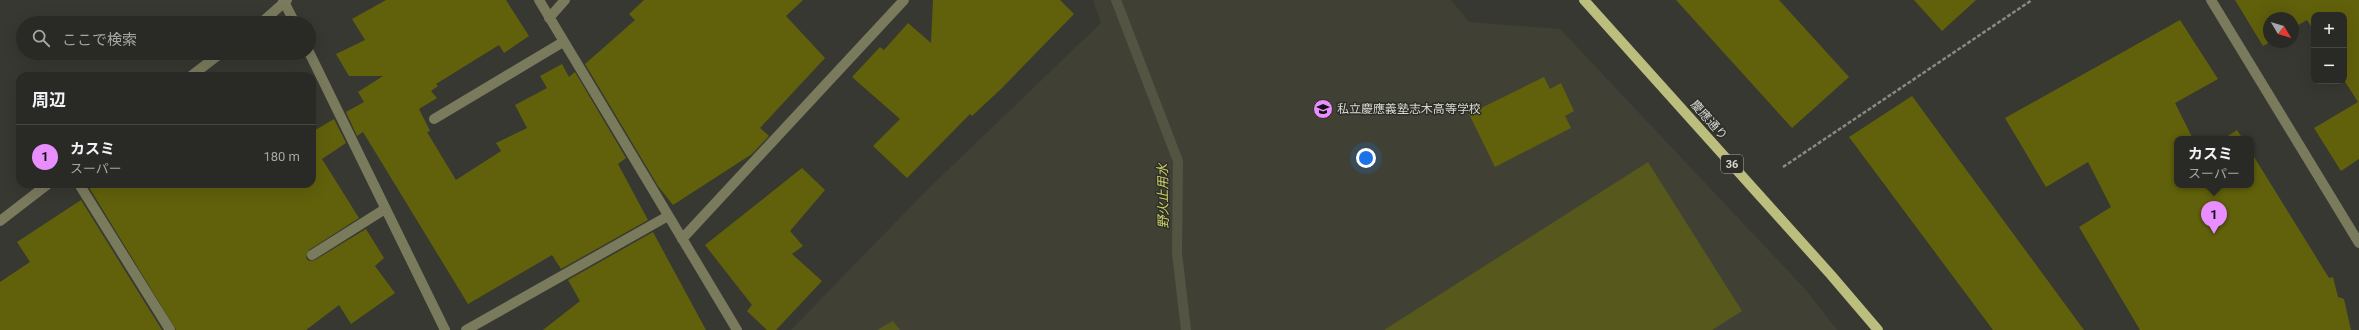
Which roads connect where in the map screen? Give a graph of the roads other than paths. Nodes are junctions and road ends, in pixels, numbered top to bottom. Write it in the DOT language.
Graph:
graph roads {
  1 [pos="539,0"];
  2 [pos="565,0"];
  3 [pos="904,0"];
  4 [pos="1584,0"];
  5 [pos="2211,0"];
  6 [pos="285,1"];
  7 [pos="269,16"];
  8 [pos="292,16"];
  9 [pos="548,18"];
  10 [pos="563,42"];
  11 [pos="213,60"];
  12 [pos="313,60"];
  13 [pos="196,72"];
  14 [pos="434,119"];
  15 [pos="43,188"];
  16 [pos="81,188"];
  17 [pos="385,210"];
  18 [pos="668,216"];
  19 [pos="0,221"];
  20 [pos="682,239"];
  21 [pos="2359,242"];
  22 [pos="312,255"];
  23 [pos="170,330"];
  24 [pos="445,330"];
  25 [pos="466,330"];
  26 [pos="737,330"];
  27 [pos="1878,330"];
  1 -- 9 [label="street"];
  2 -- 9 [label="street"];
  3 -- 20 [label="street"];
  4 -- 27 [label="main road, 慶應通り / 36"];
  5 -- 21 [label="street"];
  6 -- 7 [label="street"];
  6 -- 8 [label="street"];
  9 -- 10 [label="street"];
  10 -- 14 [label="street"];
  10 -- 18 [label="street"];
  11 -- 13 [label="street"];
  12 -- 17 [label="street"];
  15 -- 19 [label="street"];
  16 -- 23 [label="street"];
  17 -- 22 [label="street"];
  17 -- 24 [label="street"];
  18 -- 20 [label="street"];
  18 -- 25 [label="street"];
  20 -- 26 [label="street"];
}
